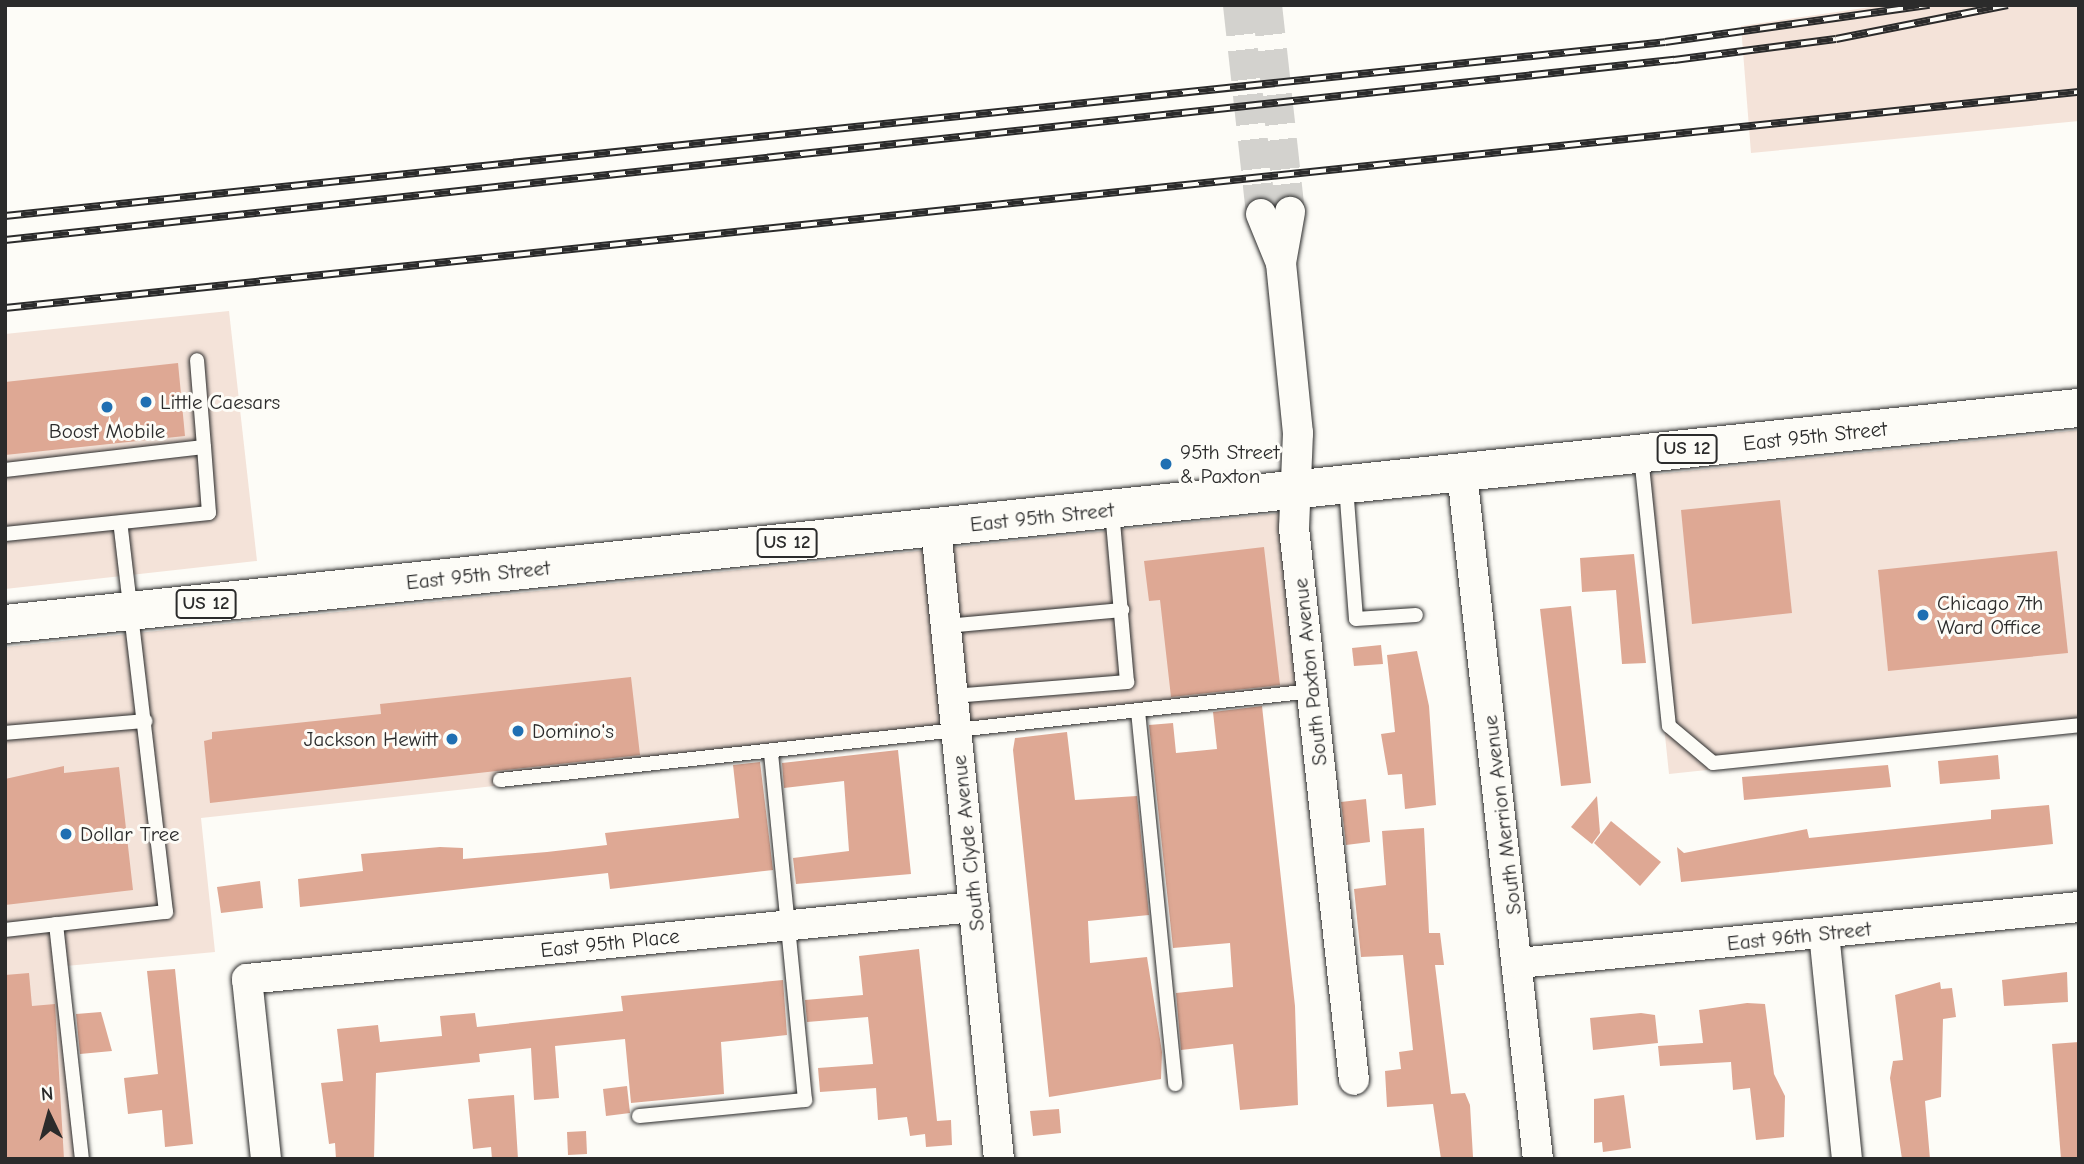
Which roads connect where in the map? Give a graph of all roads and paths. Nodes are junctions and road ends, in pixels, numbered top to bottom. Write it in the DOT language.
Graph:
graph roads {
  1 [pos="1276,213"];
  2 [pos="197,360"];
  3 [pos="2079,408"];
  4 [pos="204,447"];
  5 [pos="1641,454"];
  6 [pos="5,470"];
  7 [pos="1462,473"];
  8 [pos="1346,485"];
  9 [pos="1296,490"];
  10 [pos="1112,509"];
  11 [pos="120,523"];
  12 [pos="936,528"];
  13 [pos="5,534"];
  14 [pos="1122,610"];
  15 [pos="132,611"];
  16 [pos="1416,615"];
  17 [pos="5,624"];
  18 [pos="946,626"];
  19 [pos="1312,691"];
  20 [pos="953,696"];
  21 [pos="1138,711"];
  22 [pos="145,721"];
  23 [pos="2079,725"];
  24 [pos="956,732"];
  25 [pos="5,733"];
  26 [pos="771,751"];
  27 [pos="500,780"];
  28 [pos="974,907"];
  29 [pos="2079,907"];
  30 [pos="56,925"];
  31 [pos="788,925"];
  32 [pos="5,930"];
  33 [pos="1824,933"];
  34 [pos="1519,962"];
  35 [pos="1354,1080"];
  36 [pos="1175,1084"];
  37 [pos="639,1116"];
  38 [pos="82,1159"];
  39 [pos="266,1159"];
  40 [pos="999,1159"];
  41 [pos="1538,1159"];
  42 [pos="1847,1159"];
  1 -- 9 [label="street, South Paxton Avenue"];
  2 -- 4 [label="lane"];
  3 -- 5 [label="main road, East 95th Street / US 12"];
  4 -- 6 [label="lane"];
  4 -- 11 [label="lane"];
  5 -- 7 [label="main road, East 95th Street / US 12"];
  5 -- 23 [label="lane"];
  7 -- 8 [label="main road, East 95th Street / US 12"];
  7 -- 34 [label="street, South Merrion Avenue"];
  8 -- 9 [label="main road, East 95th Street / US 12"];
  8 -- 16 [label="lane"];
  9 -- 10 [label="main road, East 95th Street / US 12"];
  9 -- 19 [label="street, South Paxton Avenue"];
  10 -- 12 [label="main road, East 95th Street / US 12"];
  10 -- 14 [label="lane"];
  11 -- 13 [label="lane"];
  11 -- 15 [label="lane"];
  12 -- 15 [label="main road, East 95th Street / US 12"];
  12 -- 18 [label="street, South Clyde Avenue"];
  14 -- 18 [label="lane"];
  14 -- 20 [label="lane"];
  15 -- 17 [label="main road, East 95th Street / US 12"];
  15 -- 22 [label="lane"];
  18 -- 20 [label="street, South Clyde Avenue"];
  19 -- 21 [label="lane"];
  19 -- 35 [label="street, South Paxton Avenue"];
  20 -- 24 [label="street, South Clyde Avenue"];
  21 -- 24 [label="lane"];
  21 -- 36 [label="lane"];
  22 -- 25 [label="lane"];
  22 -- 30 [label="lane"];
  24 -- 26 [label="lane"];
  24 -- 28 [label="street, South Clyde Avenue"];
  26 -- 27 [label="lane"];
  26 -- 31 [label="lane"];
  28 -- 31 [label="street, East 95th Place"];
  28 -- 40 [label="street, South Clyde Avenue"];
  29 -- 33 [label="street, East 96th Street"];
  30 -- 32 [label="lane"];
  30 -- 38 [label="lane"];
  31 -- 37 [label="lane"];
  31 -- 39 [label="street, East 95th Place"];
  33 -- 34 [label="street, East 96th Street"];
  33 -- 42 [label="street"];
  34 -- 41 [label="street, South Merrion Avenue"];
}
